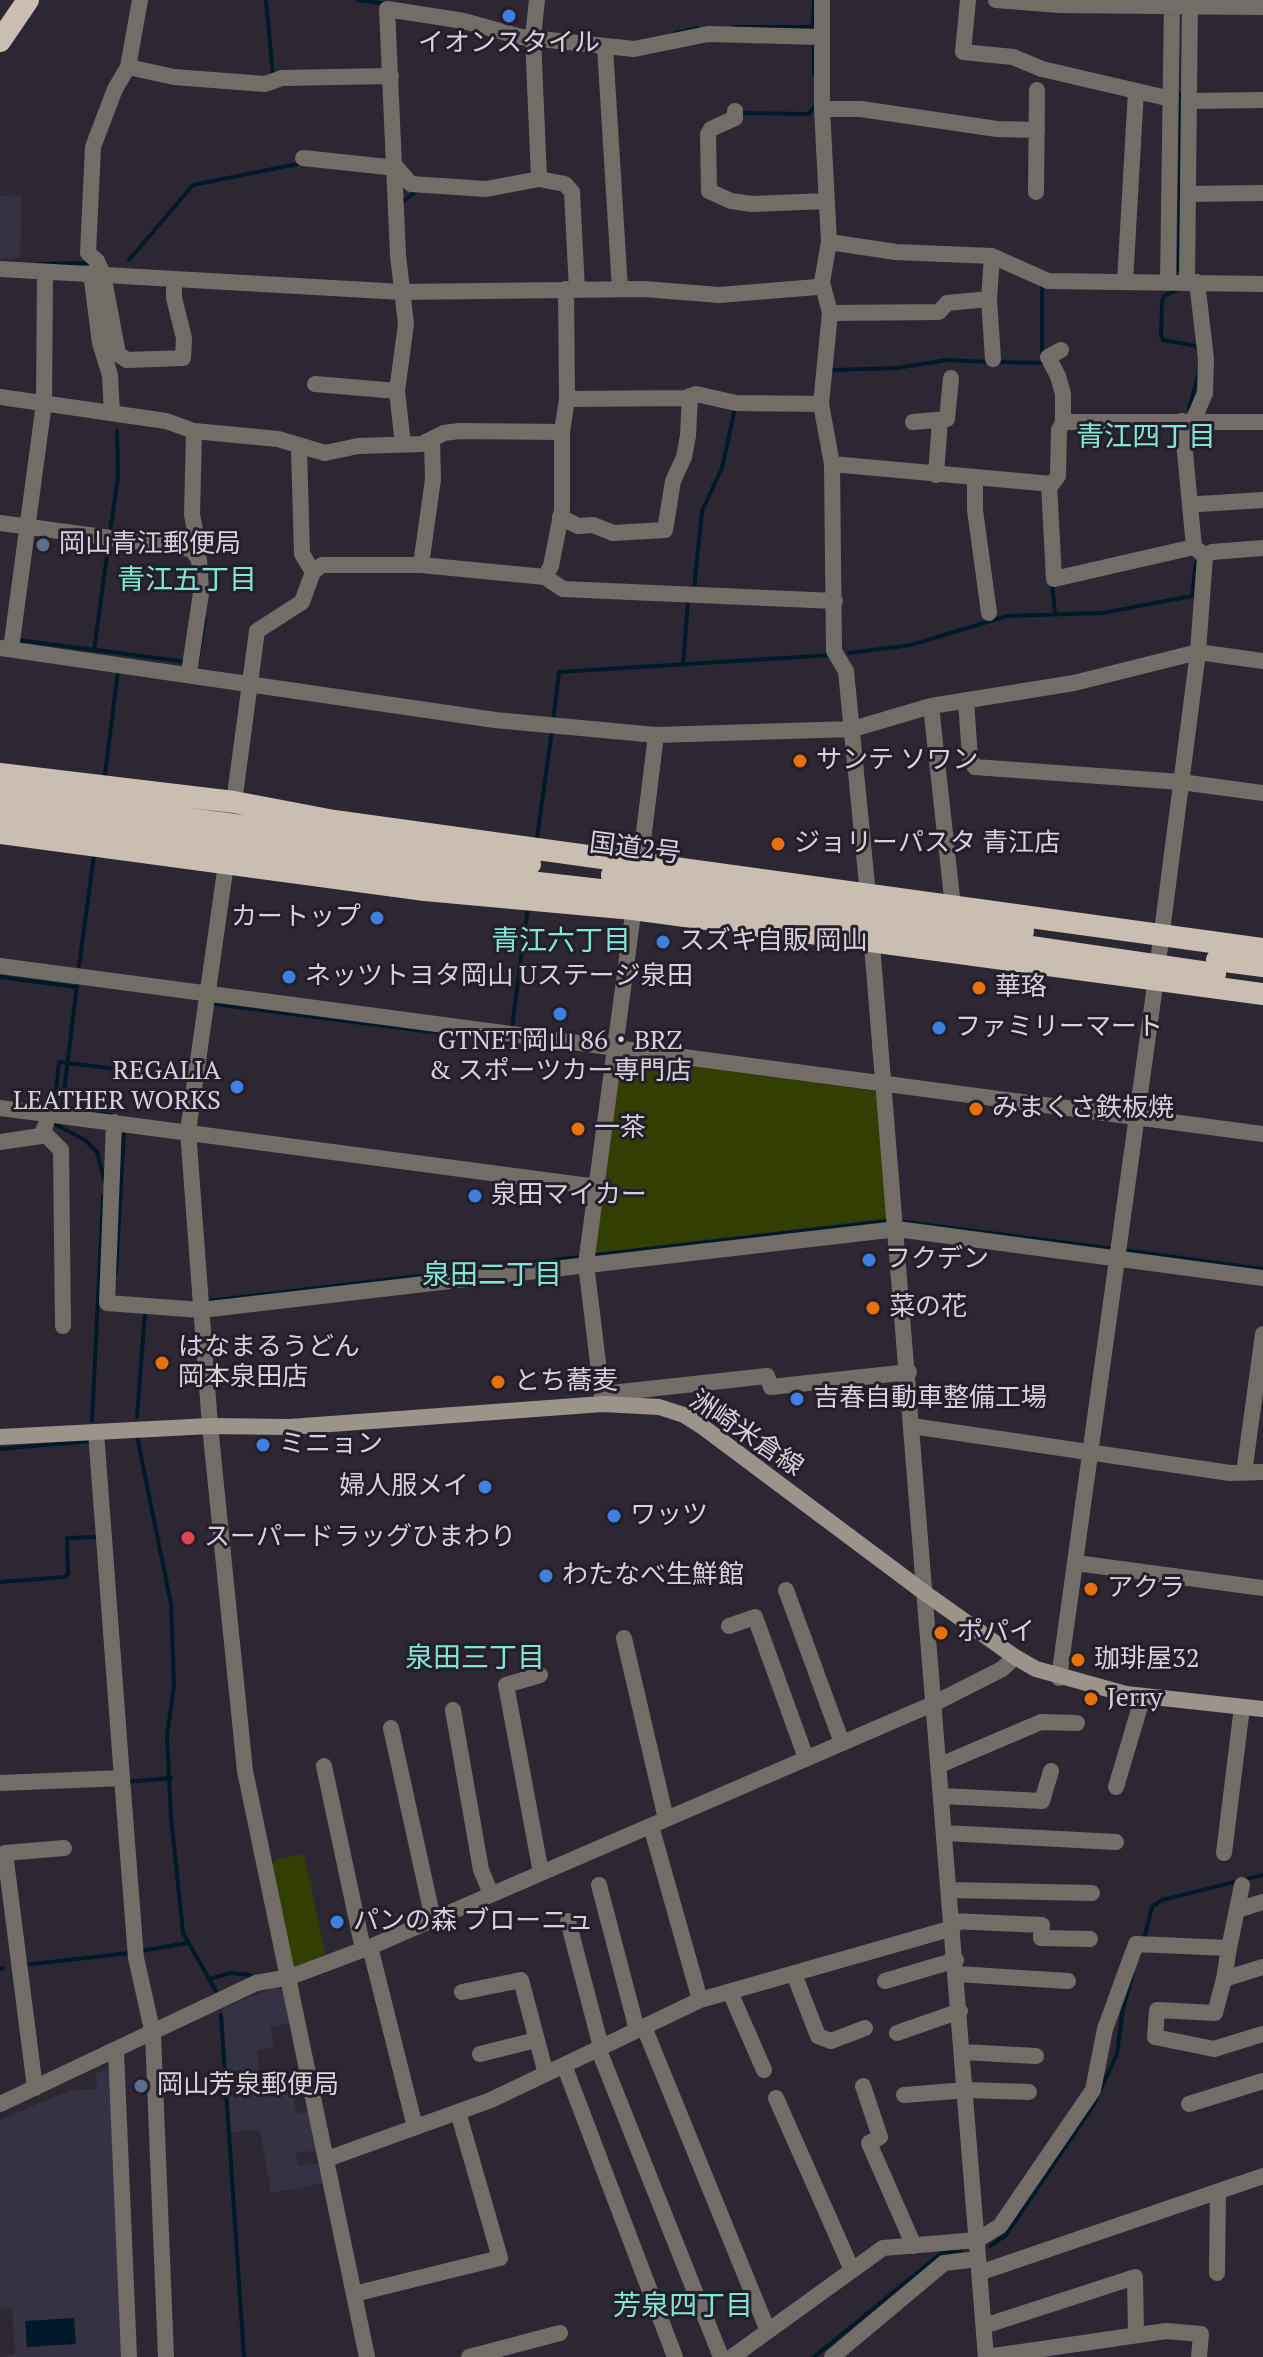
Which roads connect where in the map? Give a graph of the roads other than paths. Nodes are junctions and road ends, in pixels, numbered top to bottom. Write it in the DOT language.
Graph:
graph roads {
  1 [pos="10,0"];
  2 [pos="28,0"];
  3 [pos="140,0"];
  4 [pos="537,0"];
  5 [pos="822,0"];
  6 [pos="968,0"];
  7 [pos="996,0"];
  8 [pos="1018,1"];
  9 [pos="1172,4"];
  10 [pos="1190,4"];
  11 [pos="1263,7"];
  12 [pos="0,14"];
  13 [pos="530,34"];
  14 [pos="817,37"];
  15 [pos="0,41"];
  16 [pos="605,47"];
  17 [pos="128,67"];
  18 [pos="391,76"];
  19 [pos="1037,90"];
  20 [pos="1136,91"];
  21 [pos="1171,99"];
  22 [pos="1263,100"];
  23 [pos="1189,101"];
  24 [pos="822,109"];
  25 [pos="735,111"];
  26 [pos="1037,130"];
  27 [pos="303,158"];
  28 [pos="397,172"];
  29 [pos="535,180"];
  30 [pos="1036,192"];
  31 [pos="1263,193"];
  32 [pos="1188,194"];
  33 [pos="826,201"];
  34 [pos="829,242"];
  35 [pos="991,260"];
  36 [pos="0,269"];
  37 [pos="45,272"];
  38 [pos="97,274"];
  39 [pos="174,279"];
  40 [pos="822,282"];
  41 [pos="1125,282"];
  42 [pos="1168,282"];
  43 [pos="1192,282"];
  44 [pos="1263,284"];
  45 [pos="620,289"];
  46 [pos="571,290"];
  47 [pos="402,292"];
  48 [pos="989,299"];
  49 [pos="830,313"];
  50 [pos="1061,350"];
  51 [pos="993,359"];
  52 [pos="951,378"];
  53 [pos="315,384"];
  54 [pos="397,391"];
  55 [pos="690,396"];
  56 [pos="0,397"];
  57 [pos="567,399"];
  58 [pos="44,403"];
  59 [pos="821,404"];
  60 [pos="112,413"];
  61 [pos="940,420"];
  62 [pos="1188,421"];
  63 [pos="913,422"];
  64 [pos="1063,422"];
  65 [pos="1263,422"];
  66 [pos="194,431"];
  67 [pos="562,432"];
  68 [pos="403,445"];
  69 [pos="432,446"];
  70 [pos="299,448"];
  71 [pos="832,464"];
  72 [pos="936,475"];
  73 [pos="975,478"];
  74 [pos="1049,484"];
  75 [pos="1263,500"];
  76 [pos="1199,504"];
  77 [pos="560,517"];
  78 [pos="0,523"];
  79 [pos="27,527"];
  80 [pos="1263,548"];
  81 [pos="194,552"];
  82 [pos="1200,552"];
  83 [pos="421,565"];
  84 [pos="313,572"];
  85 [pos="545,577"];
  86 [pos="835,601"];
  87 [pos="989,613"];
  88 [pos="9,644"];
  89 [pos="1198,652"];
  90 [pos="1263,661"];
  91 [pos="190,667"];
  92 [pos="252,683"];
  93 [pos="966,700"];
  94 [pos="931,706"];
  95 [pos="853,729"];
  96 [pos="656,735"];
  97 [pos="0,774"];
  98 [pos="1181,782"];
  99 [pos="1263,793"];
  100 [pos="0,794"];
  101 [pos="30,798"];
  102 [pos="234,802"];
  103 [pos="0,812"];
  104 [pos="334,821"];
  105 [pos="0,833"];
  106 [pos="321,854"];
  107 [pos="226,864"];
  108 [pos="640,865"];
  109 [pos="610,883"];
  110 [pos="500,894"];
  111 [pos="869,896"];
  112 [pos="953,907"];
  113 [pos="633,909"];
  114 [pos="1160,936"];
  115 [pos="871,941"];
  116 [pos="1263,949"];
  117 [pos="0,966"];
  118 [pos="1263,966"];
  119 [pos="1216,967"];
  120 [pos="1156,978"];
  121 [pos="1263,981"];
  122 [pos="1263,994"];
  123 [pos="209,995"];
  124 [pos="613,1046"];
  125 [pos="884,1085"];
  126 [pos="0,1108"];
  127 [pos="52,1115"];
  128 [pos="1136,1117"];
  129 [pos="121,1122"];
  130 [pos="188,1131"];
  131 [pos="1263,1134"];
  132 [pos="49,1137"];
  133 [pos="0,1142"];
  134 [pos="597,1187"];
  135 [pos="896,1223"];
  136 [pos="1118,1253"];
  137 [pos="586,1264"];
  138 [pos="1263,1278"];
  139 [pos="201,1310"];
  140 [pos="63,1326"];
  141 [pos="1263,1334"];
  142 [pos="909,1372"];
  143 [pos="602,1399"];
  144 [pos="210,1426"];
  145 [pos="912,1426"];
  146 [pos="96,1432"];
  147 [pos="0,1437"];
  148 [pos="1089,1453"];
  149 [pos="1263,1472"];
  150 [pos="1244,1473"];
  151 [pos="1076,1563"];
  152 [pos="1263,1588"];
  153 [pos="786,1590"];
  154 [pos="925,1593"];
  155 [pos="729,1626"];
  156 [pos="624,1638"];
  157 [pos="1015,1657"];
  158 [pos="540,1675"];
  159 [pos="1059,1678"];
  160 [pos="1143,1696"];
  161 [pos="935,1703"];
  162 [pos="1242,1707"];
  163 [pos="1263,1709"];
  164 [pos="453,1710"];
  165 [pos="1077,1723"];
  166 [pos="391,1728"];
  167 [pos="842,1743"];
  168 [pos="806,1758"];
  169 [pos="940,1765"];
  170 [pos="324,1766"];
  171 [pos="1051,1771"];
  172 [pos="122,1778"];
  173 [pos="0,1783"];
  174 [pos="1116,1787"];
  175 [pos="942,1796"];
  176 [pos="658,1822"];
  177 [pos="945,1833"];
  178 [pos="1116,1842"];
  179 [pos="64,1848"];
  180 [pos="1224,1853"];
  181 [pos="541,1873"];
  182 [pos="599,1885"];
  183 [pos="1242,1885"];
  184 [pos="950,1890"];
  185 [pos="1092,1893"];
  186 [pos="491,1894"];
  187 [pos="1263,1902"];
  188 [pos="1237,1910"];
  189 [pos="433,1919"];
  190 [pos="568,1921"];
  191 [pos="953,1925"];
  192 [pos="1090,1939"];
  193 [pos="367,1948"];
  194 [pos="1229,1948"];
  195 [pos="956,1967"];
  196 [pos="1263,1967"];
  197 [pos="794,1974"];
  198 [pos="290,1977"];
  199 [pos="1224,1979"];
  200 [pos="885,1981"];
  201 [pos="1068,1981"];
  202 [pos="462,1992"];
  203 [pos="730,1992"];
  204 [pos="700,2000"];
  205 [pos="960,2011"];
  206 [pos="640,2028"];
  207 [pos="865,2028"];
  208 [pos="897,2033"];
  209 [pos="153,2034"];
  210 [pos="1263,2034"];
  211 [pos="536,2040"];
  212 [pos="600,2047"];
  213 [pos="116,2052"];
  214 [pos="963,2052"];
  215 [pos="480,2054"];
  216 [pos="1036,2056"];
  217 [pos="564,2065"];
  218 [pos="764,2070"];
  219 [pos="546,2074"];
  220 [pos="1263,2081"];
  221 [pos="863,2086"];
  222 [pos="35,2088"];
  223 [pos="967,2090"];
  224 [pos="1029,2092"];
  225 [pos="904,2095"];
  226 [pos="776,2098"];
  227 [pos="0,2104"];
  228 [pos="1189,2104"];
  229 [pos="458,2112"];
  230 [pos="415,2127"];
  231 [pos="327,2159"];
  232 [pos="1263,2176"];
  233 [pos="1218,2192"];
  234 [pos="977,2240"];
  235 [pos="914,2246"];
  236 [pos="979,2266"];
  237 [pos="852,2270"];
  238 [pos="1217,2273"];
  239 [pos="354,2294"];
  240 [pos="984,2326"];
  241 [pos="768,2331"];
  242 [pos="560,2333"];
  243 [pos="1136,2335"];
  244 [pos="129,2357"];
  245 [pos="166,2357"];
  246 [pos="367,2357"];
  247 [pos="469,2357"];
  248 [pos="675,2357"];
  249 [pos="721,2357"];
  250 [pos="732,2357"];
  251 [pos="832,2357"];
  252 [pos="987,2357"];
  253 [pos="1199,2357"];
  1 -- 12 [label="highway"];
  2 -- 15 [label="highway"];
  3 -- 17 [label="street"];
  4 -- 13 [label="street"];
  5 -- 14 [label="street"];
  6 -- 20 [label="street"];
  7 -- 8 [label="street"];
  8 -- 9 [label="street"];
  9 -- 10 [label="street"];
  9 -- 21 [label="street"];
  10 -- 11 [label="street"];
  10 -- 23 [label="street"];
  13 -- 16 [label="street"];
  13 -- 18 [label="street"];
  13 -- 29 [label="street"];
  14 -- 16 [label="street"];
  14 -- 24 [label="street"];
  16 -- 45 [label="street"];
  17 -- 18 [label="street"];
  17 -- 38 [label="street"];
  18 -- 28 [label="street"];
  19 -- 26 [label="street"];
  20 -- 21 [label="street"];
  20 -- 41 [label="street"];
  21 -- 42 [label="street"];
  22 -- 23 [label="street"];
  23 -- 32 [label="street"];
  24 -- 26 [label="street"];
  24 -- 33 [label="street"];
  25 -- 33 [label="street"];
  26 -- 30 [label="street"];
  27 -- 28 [label="street"];
  28 -- 29 [label="street"];
  28 -- 47 [label="street"];
  29 -- 46 [label="street"];
  31 -- 32 [label="street"];
  32 -- 43 [label="street"];
  33 -- 34 [label="street"];
  34 -- 35 [label="street"];
  34 -- 40 [label="street"];
  35 -- 41 [label="street"];
  35 -- 48 [label="street"];
  36 -- 37 [label="street"];
  37 -- 38 [label="street"];
  37 -- 58 [label="street"];
  38 -- 39 [label="street"];
  38 -- 39 [label="street"];
  38 -- 60 [label="street"];
  39 -- 47 [label="street"];
  40 -- 45 [label="street"];
  40 -- 49 [label="street"];
  41 -- 42 [label="street"];
  42 -- 43 [label="street"];
  43 -- 44 [label="street"];
  43 -- 62 [label="street"];
  45 -- 46 [label="street"];
  46 -- 47 [label="street"];
  46 -- 57 [label="street"];
  47 -- 54 [label="street"];
  48 -- 49 [label="street"];
  48 -- 51 [label="street"];
  49 -- 59 [label="street"];
  50 -- 64 [label="street"];
  52 -- 61 [label="street"];
  53 -- 54 [label="street"];
  54 -- 68 [label="street"];
  55 -- 57 [label="street"];
  55 -- 59 [label="street"];
  55 -- 77 [label="street"];
  56 -- 58 [label="street"];
  57 -- 67 [label="street"];
  58 -- 60 [label="street"];
  58 -- 79 [label="street"];
  59 -- 71 [label="street"];
  60 -- 66 [label="street"];
  61 -- 63 [label="street"];
  61 -- 72 [label="street"];
  62 -- 64 [label="street"];
  62 -- 65 [label="street"];
  62 -- 82 [label="street"];
  64 -- 74 [label="street"];
  66 -- 70 [label="street"];
  66 -- 81 [label="street"];
  67 -- 69 [label="street"];
  67 -- 77 [label="street"];
  68 -- 69 [label="street"];
  68 -- 70 [label="street"];
  69 -- 83 [label="street"];
  70 -- 84 [label="street"];
  71 -- 72 [label="street"];
  71 -- 86 [label="street"];
  72 -- 73 [label="street"];
  73 -- 74 [label="street"];
  73 -- 87 [label="street"];
  74 -- 82 [label="street"];
  75 -- 76 [label="street"];
  77 -- 85 [label="street"];
  78 -- 79 [label="street"];
  79 -- 81 [label="street"];
  79 -- 88 [label="street"];
  80 -- 82 [label="street"];
  81 -- 91 [label="street"];
  82 -- 89 [label="street"];
  83 -- 84 [label="street"];
  83 -- 85 [label="street"];
  84 -- 92 [label="street"];
  85 -- 86 [label="street"];
  86 -- 95 [label="street"];
  88 -- 91 [label="street"];
  89 -- 90 [label="street"];
  89 -- 93 [label="street"];
  89 -- 98 [label="street"];
  91 -- 92 [label="street"];
  92 -- 96 [label="street"];
  92 -- 102 [label="street"];
  93 -- 94 [label="street"];
  93 -- 98 [label="street"];
  94 -- 95 [label="street"];
  94 -- 112 [label="street"];
  95 -- 96 [label="street"];
  95 -- 111 [label="street"];
  96 -- 108 [label="street"];
  97 -- 102 [label="highway"];
  98 -- 99 [label="street"];
  98 -- 114 [label="street"];
  100 -- 101 [label="highway, 国道2号"];
  101 -- 104 [label="highway"];
  101 -- 109 [label="highway, 国道2号"];
  102 -- 104 [label="highway"];
  103 -- 106 [label="highway, 国道2号"];
  104 -- 108 [label="highway"];
  105 -- 107 [label="highway"];
  106 -- 109 [label="highway, 国道2号"];
  106 -- 110 [label="highway"];
  107 -- 110 [label="highway"];
  107 -- 123 [label="street"];
  108 -- 111 [label="highway"];
  108 -- 113 [label="street"];
  109 -- 119 [label="highway, 国道2号, bridge"];
  110 -- 113 [label="highway"];
  111 -- 112 [label="highway"];
  111 -- 115 [label="street"];
  112 -- 114 [label="highway"];
  113 -- 115 [label="highway"];
  113 -- 124 [label="street"];
  114 -- 116 [label="highway"];
  114 -- 120 [label="street"];
  115 -- 120 [label="highway"];
  115 -- 125 [label="street"];
  117 -- 123 [label="street"];
  118 -- 119 [label="highway, 国道2号"];
  119 -- 121 [label="highway, 国道2号"];
  120 -- 122 [label="highway"];
  120 -- 128 [label="street"];
  123 -- 124 [label="street"];
  123 -- 130 [label="street"];
  124 -- 125 [label="street"];
  124 -- 134 [label="street"];
  125 -- 128 [label="street"];
  125 -- 135 [label="street"];
  126 -- 127 [label="street"];
  127 -- 129 [label="street"];
  127 -- 132 [label="street"];
  128 -- 131 [label="street"];
  128 -- 136 [label="street"];
  129 -- 130 [label="street"];
  129 -- 139 [label="street"];
  130 -- 134 [label="street"];
  130 -- 139 [label="street"];
  132 -- 133 [label="street"];
  132 -- 140 [label="street"];
  134 -- 137 [label="street"];
  135 -- 136 [label="street"];
  135 -- 137 [label="street"];
  135 -- 142 [label="street"];
  136 -- 138 [label="street"];
  136 -- 148 [label="street"];
  137 -- 139 [label="street"];
  137 -- 143 [label="street"];
  139 -- 144 [label="street"];
  141 -- 150 [label="street"];
  142 -- 143 [label="street"];
  142 -- 145 [label="street"];
  143 -- 144 [label="main road, 洲崎米倉線"];
  143 -- 154 [label="main road, 洲崎米倉線"];
  144 -- 146 [label="main road, 洲崎米倉線"];
  144 -- 198 [label="street"];
  145 -- 148 [label="street"];
  145 -- 154 [label="street"];
  146 -- 147 [label="main road, 洲崎米倉線"];
  146 -- 172 [label="street"];
  148 -- 150 [label="street"];
  148 -- 151 [label="street"];
  149 -- 150 [label="street"];
  151 -- 152 [label="street"];
  151 -- 159 [label="street"];
  153 -- 167 [label="street"];
  154 -- 157 [label="main road, 洲崎米倉線"];
  154 -- 161 [label="street"];
  155 -- 168 [label="street"];
  156 -- 176 [label="street"];
  157 -- 159 [label="main road, 洲崎米倉線"];
  157 -- 161 [label="street"];
  158 -- 181 [label="street"];
  159 -- 160 [label="main road, 洲崎米倉線"];
  160 -- 162 [label="main road, 洲崎米倉線"];
  160 -- 174 [label="street"];
  161 -- 167 [label="street"];
  161 -- 169 [label="street"];
  162 -- 163 [label="main road, 洲崎米倉線"];
  162 -- 180 [label="street"];
  164 -- 186 [label="street"];
  165 -- 169 [label="street"];
  166 -- 189 [label="street"];
  167 -- 168 [label="street"];
  168 -- 176 [label="street"];
  169 -- 175 [label="street"];
  170 -- 193 [label="street"];
  171 -- 175 [label="street"];
  172 -- 173 [label="street"];
  172 -- 209 [label="street"];
  175 -- 177 [label="street"];
  176 -- 181 [label="street"];
  176 -- 204 [label="street"];
  177 -- 178 [label="street"];
  177 -- 184 [label="street"];
  179 -- 222 [label="street"];
  181 -- 186 [label="street"];
  182 -- 206 [label="street"];
  183 -- 188 [label="street"];
  184 -- 185 [label="street"];
  184 -- 191 [label="street"];
  186 -- 189 [label="street"];
  187 -- 188 [label="street"];
  188 -- 194 [label="street"];
  189 -- 193 [label="street"];
  190 -- 212 [label="street"];
  191 -- 192 [label="street"];
  191 -- 195 [label="street"];
  191 -- 197 [label="street"];
  193 -- 198 [label="street"];
  193 -- 230 [label="street"];
  194 -- 199 [label="street"];
  194 -- 234 [label="street"];
  195 -- 200 [label="street"];
  195 -- 201 [label="street"];
  195 -- 205 [label="street"];
  196 -- 199 [label="street"];
  197 -- 203 [label="street"];
  197 -- 207 [label="street"];
  198 -- 209 [label="street"];
  198 -- 231 [label="street"];
  199 -- 210 [label="street"];
  202 -- 211 [label="street"];
  203 -- 204 [label="street"];
  203 -- 218 [label="street"];
  204 -- 206 [label="street"];
  205 -- 208 [label="street"];
  205 -- 214 [label="street"];
  206 -- 212 [label="street"];
  206 -- 241 [label="street"];
  209 -- 213 [label="street"];
  209 -- 245 [label="street"];
  211 -- 215 [label="street"];
  211 -- 219 [label="street"];
  212 -- 217 [label="street"];
  212 -- 249 [label="street"];
  213 -- 222 [label="street"];
  213 -- 244 [label="street"];
  214 -- 216 [label="street"];
  214 -- 223 [label="street"];
  217 -- 219 [label="street"];
  217 -- 248 [label="street"];
  219 -- 229 [label="street"];
  220 -- 228 [label="street"];
  221 -- 235 [label="street"];
  222 -- 227 [label="street"];
  223 -- 224 [label="street"];
  223 -- 225 [label="street"];
  223 -- 234 [label="street"];
  226 -- 237 [label="street"];
  229 -- 230 [label="street"];
  229 -- 239 [label="street"];
  230 -- 231 [label="street"];
  231 -- 239 [label="street"];
  232 -- 233 [label="street"];
  233 -- 236 [label="street"];
  233 -- 238 [label="street"];
  234 -- 235 [label="street"];
  234 -- 236 [label="street"];
  235 -- 237 [label="street"];
  236 -- 240 [label="street"];
  236 -- 251 [label="street"];
  237 -- 241 [label="street"];
  239 -- 246 [label="street"];
  240 -- 243 [label="street"];
  240 -- 252 [label="street"];
  241 -- 250 [label="street"];
  242 -- 247 [label="street"];
  243 -- 252 [label="street"];
  243 -- 253 [label="street"];
}
